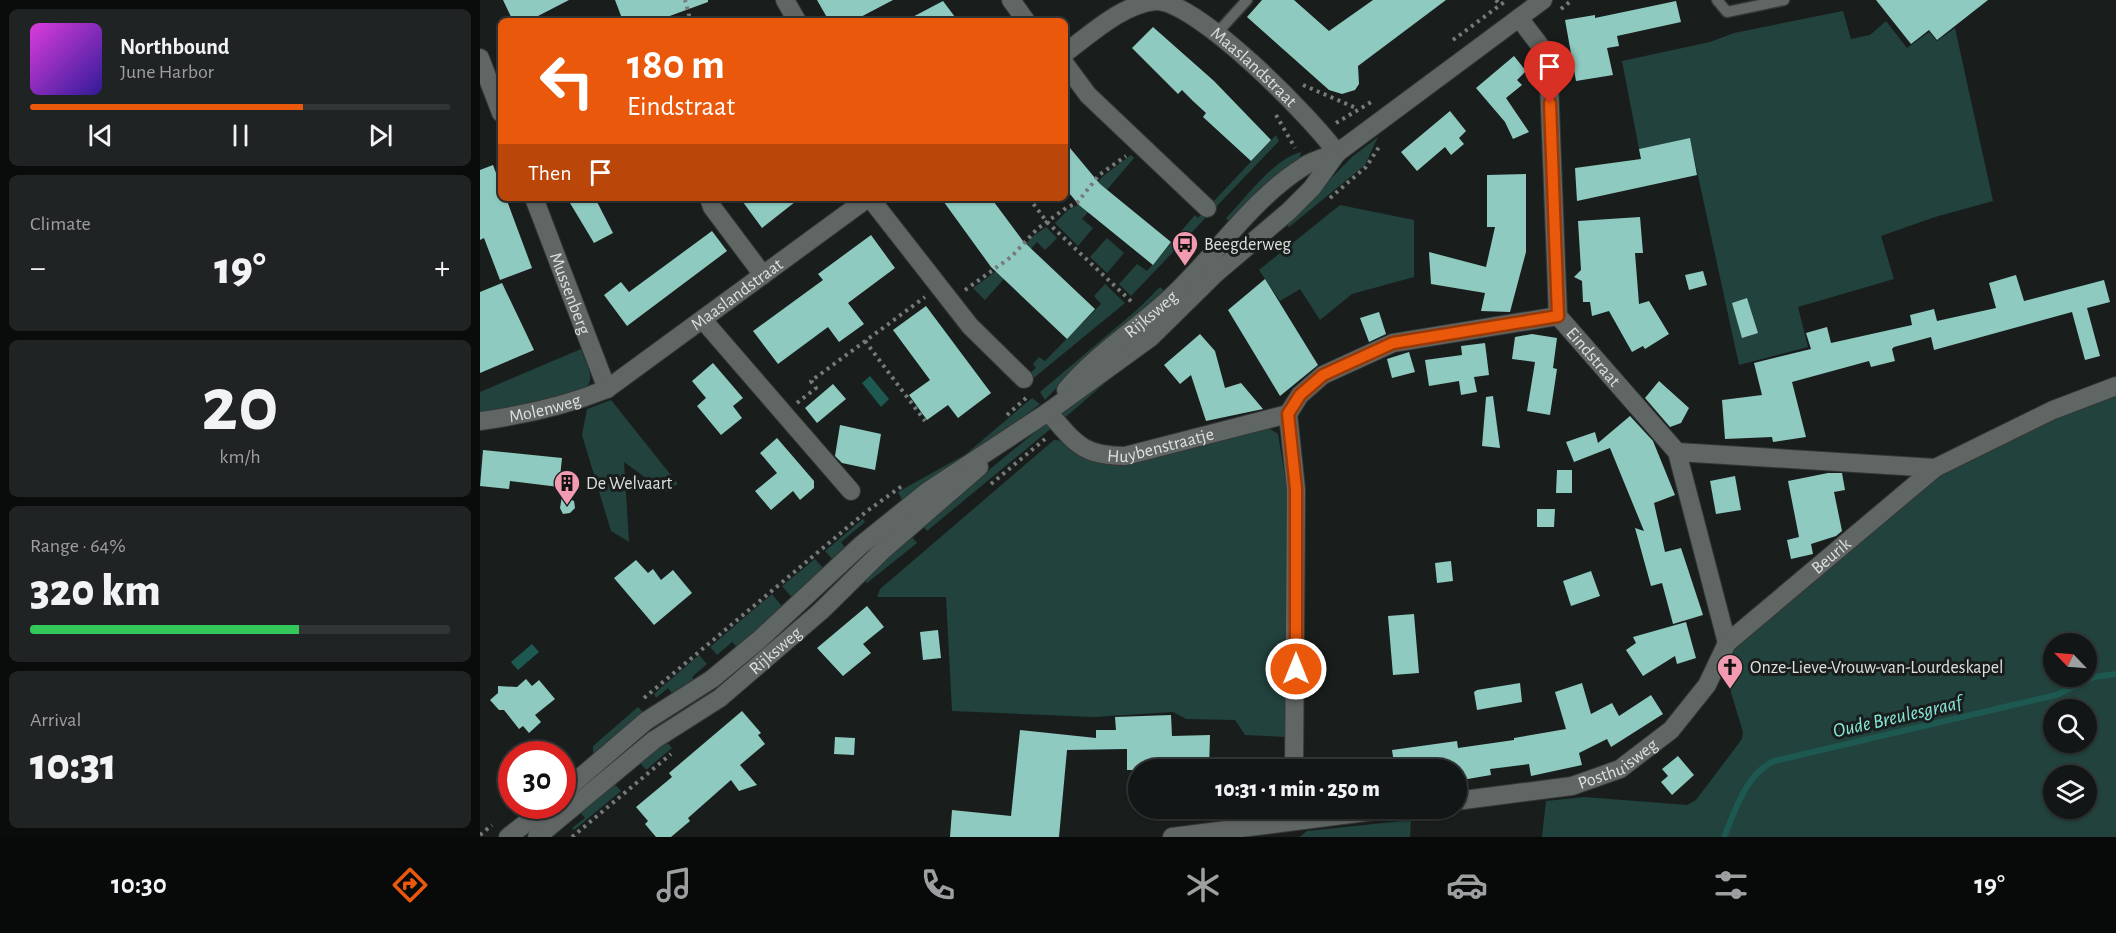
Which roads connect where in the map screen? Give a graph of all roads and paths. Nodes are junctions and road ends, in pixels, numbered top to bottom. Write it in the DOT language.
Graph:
graph roads {
  1 [pos="685,0"];
  2 [pos="785,0"];
  3 [pos="1011,0"];
  4 [pos="1247,0"];
  5 [pos="1496,0"];
  6 [pos="1543,0"];
  7 [pos="1717,0"];
  8 [pos="1784,0"];
  9 [pos="1155,1"];
  10 [pos="1500,5"];
  11 [pos="686,18"];
  12 [pos="795,18"];
  13 [pos="1024,18"];
  14 [pos="1519,18"];
  15 [pos="1218,32"];
  16 [pos="1068,51"];
  17 [pos="480,58"];
  18 [pos="1068,68"];
  19 [pos="498,105"];
  20 [pos="1141,145"];
  21 [pos="1295,148"];
  22 [pos="1287,153"];
  23 [pos="1337,153"];
  24 [pos="535,201"];
  25 [pos="710,201"];
  26 [pos="865,201"];
  27 [pos="871,201"];
  28 [pos="1031,201"];
  29 [pos="1207,208"];
  30 [pos="1047,222"];
  31 [pos="763,275"];
  32 [pos="938,288"];
  33 [pos="1143,296"];
  34 [pos="952,300"];
  35 [pos="1134,304"];
  36 [pos="1126,313"];
  37 [pos="1558,316"];
  38 [pos="703,320"];
  39 [pos="865,341"];
  40 [pos="1024,379"];
  41 [pos="2116,386"];
  42 [pos="607,390"];
  43 [pos="1048,412"];
  44 [pos="784,413"];
  45 [pos="1288,414"];
  46 [pos="480,421"];
  47 [pos="925,421"];
  48 [pos="1060,426"];
  49 [pos="998,446"];
  50 [pos="1677,452"];
  51 [pos="1935,468"];
  52 [pos="990,486"];
  53 [pos="852,491"];
  54 [pos="890,493"];
  55 [pos="1727,643"];
  56 [pos="638,703"];
  57 [pos="1294,759"];
  58 [pos="576,781"];
  59 [pos="1467,800"];
  60 [pos="531,819"];
  61 [pos="1270,819"];
  62 [pos="508,837"];
  63 [pos="537,837"];
  64 [pos="1172,837"];
  1 -- 11 [label="path"];
  2 -- 12 [label="street"];
  3 -- 13 [label="street"];
  4 -- 15 [label="lane"];
  5 -- 10 [label="path"];
  6 -- 14 [label="street, Rijksweg"];
  7 -- 8 [label="lane"];
  9 -- 15 [label="street, Maaslandstraat"];
  9 -- 16 [label="street, Maaslandstraat"];
  14 -- 23 [label="street, Rijksweg"];
  14 -- 37 [label="street, Eindstraat"];
  15 -- 23 [label="street, Maaslandstraat"];
  17 -- 19 [label="street"];
  18 -- 20 [label="street"];
  20 -- 29 [label="street"];
  20 -- 30 [label="path"];
  21 -- 22 [label="path"];
  23 -- 43 [label="street, Rijksweg"];
  23 -- 43 [label="street, Rijksweg"];
  24 -- 42 [label="street, Mussenberg"];
  25 -- 31 [label="street"];
  26 -- 31 [label="street, Maaslandstraat"];
  27 -- 32 [label="street, Maaslandstraat"];
  28 -- 30 [label="path"];
  30 -- 34 [label="path"];
  30 -- 35 [label="path"];
  31 -- 38 [label="street, Maaslandstraat"];
  32 -- 34 [label="street, Maaslandstraat"];
  32 -- 39 [label="path"];
  33 -- 35 [label="path, Rijksweg"];
  34 -- 40 [label="street, Maaslandstraat"];
  35 -- 36 [label="path, Rijksweg"];
  37 -- 45 [label="street"];
  37 -- 50 [label="street, Eindstraat"];
  38 -- 42 [label="street, Maaslandstraat"];
  38 -- 44 [label="street"];
  39 -- 44 [label="path"];
  39 -- 47 [label="path"];
  41 -- 51 [label="street, Beurik"];
  42 -- 46 [label="street, Molenweg"];
  43 -- 48 [label="street, Huybenstraatje"];
  43 -- 49 [label="street, Rijksweg"];
  44 -- 53 [label="street"];
  45 -- 48 [label="street, Huybenstraatje"];
  45 -- 57 [label="street"];
  48 -- 52 [label="path"];
  49 -- 58 [label="street, Rijksweg"];
  49 -- 63 [label="street, Rijksweg"];
  50 -- 51 [label="street, Beurik"];
  50 -- 55 [label="street, Eindstraat"];
  51 -- 55 [label="street, Beurik"];
  54 -- 56 [label="path"];
  55 -- 59 [label="street, Posthuisweg"];
  60 -- 62 [label="street"];
  61 -- 64 [label="street"];
}
